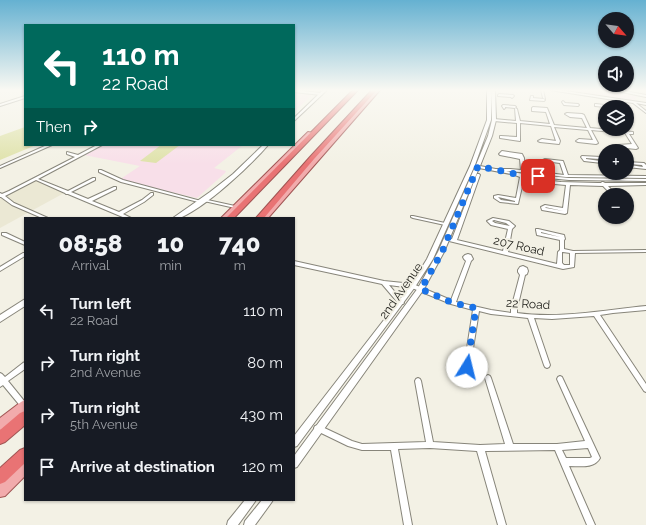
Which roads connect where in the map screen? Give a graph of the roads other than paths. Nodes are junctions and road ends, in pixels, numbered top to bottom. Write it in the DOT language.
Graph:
graph roads {
  1 [pos="330,114"];
  2 [pos="331,114"];
  3 [pos="353,114"];
  4 [pos="355,114"];
  5 [pos="489,114"];
  6 [pos="494,114"];
  7 [pos="518,114"];
  8 [pos="548,114"];
  9 [pos="583,117"];
  10 [pos="494,120"];
  11 [pos="517,123"];
  12 [pos="552,126"];
  13 [pos="589,130"];
  14 [pos="598,130"];
  15 [pos="519,138"];
  16 [pos="595,141"];
  17 [pos="558,142"];
  18 [pos="48,146"];
  19 [pos="98,146"];
  20 [pos="265,146"];
  21 [pos="68,153"];
  22 [pos="77,156"];
  23 [pos="522,158"];
  24 [pos="562,162"];
  25 [pos="475,166"];
  26 [pos="0,167"];
  27 [pos="496,170"];
  28 [pos="100,171"];
  29 [pos="523,172"];
  30 [pos="516,174"];
  31 [pos="478,175"];
  32 [pos="598,175"];
  33 [pos="566,176"];
  34 [pos="522,178"];
  35 [pos="634,178"];
  36 [pos="36,179"];
  37 [pos="94,179"];
  38 [pos="646,179"];
  39 [pos="568,183"];
  40 [pos="603,183"];
  41 [pos="646,184"];
  42 [pos="115,188"];
  43 [pos="608,188"];
  44 [pos="67,193"];
  45 [pos="152,194"];
  46 [pos="1,195"];
  47 [pos="518,200"];
  48 [pos="88,201"];
  49 [pos="203,201"];
  50 [pos="235,207"];
  51 [pos="565,210"];
  52 [pos="118,214"];
  53 [pos="44,217"];
  54 [pos="126,217"];
  55 [pos="178,217"];
  56 [pos="226,217"];
  57 [pos="231,217"];
  58 [pos="261,217"];
  59 [pos="265,217"];
  60 [pos="412,217"];
  61 [pos="445,224"];
  62 [pos="510,228"];
  63 [pos="4,234"];
  64 [pos="450,240"];
  65 [pos="563,240"];
  66 [pos="24,244"];
  67 [pos="562,250"];
  68 [pos="646,251"];
  69 [pos="573,252"];
  70 [pos="505,253"];
  71 [pos="24,255"];
  72 [pos="468,260"];
  73 [pos="295,263"];
  74 [pos="564,267"];
  75 [pos="0,269"];
  76 [pos="523,273"];
  77 [pos="384,283"];
  78 [pos="413,286"];
  79 [pos="421,289"];
  80 [pos="24,303"];
  81 [pos="400,303"];
  82 [pos="453,303"];
  83 [pos="476,308"];
  84 [pos="646,308"];
  85 [pos="596,314"];
  86 [pos="514,315"];
  87 [pos="530,316"];
  88 [pos="0,319"];
  89 [pos="547,365"];
  90 [pos="24,366"];
  91 [pos="467,367"];
  92 [pos="488,378"];
  93 [pos="560,379"];
  94 [pos="1,381"];
  95 [pos="418,381"];
  96 [pos="646,389"];
  97 [pos="24,408"];
  98 [pos="24,410"];
  99 [pos="24,410"];
  100 [pos="0,425"];
  101 [pos="318,428"];
  102 [pos="0,438"];
  103 [pos="295,443"];
  104 [pos="590,444"];
  105 [pos="430,445"];
  106 [pos="394,446"];
  107 [pos="510,447"];
  108 [pos="557,447"];
  109 [pos="480,448"];
  110 [pos="24,455"];
  111 [pos="295,462"];
  112 [pos="563,462"];
  113 [pos="24,469"];
  114 [pos="0,477"];
  115 [pos="0,491"];
  116 [pos="250,501"];
  117 [pos="267,501"];
  118 [pos="232,525"];
  119 [pos="249,525"];
  120 [pos="408,525"];
  121 [pos="502,525"];
  122 [pos="591,525"];
  1 -- 50 [label="main road"];
  2 -- 57 [label="highway"];
  3 -- 58 [label="highway"];
  4 -- 59 [label="main road"];
  5 -- 25 [label="street, 2nd Avenue"];
  6 -- 10 [label="street, 2nd Avenue"];
  7 -- 11 [label="street"];
  8 -- 12 [label="street"];
  9 -- 13 [label="street"];
  10 -- 11 [label="street"];
  10 -- 25 [label="street, 2nd Avenue"];
  11 -- 12 [label="street"];
  11 -- 15 [label="street"];
  12 -- 13 [label="street"];
  12 -- 17 [label="street"];
  13 -- 14 [label="street"];
  13 -- 16 [label="street"];
  18 -- 26 [label="street"];
  19 -- 22 [label="street"];
  20 -- 49 [label="main road"];
  21 -- 22 [label="street"];
  22 -- 36 [label="street"];
  23 -- 23 [label="street"];
  23 -- 29 [label="street"];
  24 -- 33 [label="street"];
  25 -- 27 [label="street"];
  25 -- 61 [label="street, 2nd Avenue"];
  25 -- 64 [label="street, 2nd Avenue"];
  27 -- 29 [label="street"];
  27 -- 30 [label="street"];
  28 -- 49 [label="street"];
  29 -- 33 [label="street"];
  30 -- 34 [label="street"];
  30 -- 38 [label="street"];
  31 -- 64 [label="street"];
  32 -- 33 [label="street"];
  34 -- 39 [label="street"];
  34 -- 47 [label="street"];
  35 -- 38 [label="street"];
  36 -- 44 [label="street"];
  36 -- 46 [label="street"];
  37 -- 44 [label="street"];
  39 -- 40 [label="street"];
  39 -- 51 [label="street"];
  40 -- 41 [label="street"];
  40 -- 43 [label="street"];
  42 -- 48 [label="street"];
  44 -- 48 [label="street"];
  45 -- 52 [label="street"];
  46 -- 53 [label="street"];
  48 -- 52 [label="street"];
  49 -- 50 [label="street"];
  49 -- 55 [label="main road"];
  50 -- 56 [label="main road"];
  52 -- 54 [label="street"];
  60 -- 61 [label="street"];
  61 -- 78 [label="street, 2nd Avenue"];
  62 -- 70 [label="street"];
  63 -- 66 [label="street"];
  64 -- 70 [label="street, 207 Road"];
  64 -- 79 [label="street, 2nd Avenue"];
  65 -- 67 [label="street"];
  67 -- 69 [label="street"];
  67 -- 74 [label="street"];
  68 -- 69 [label="street"];
  69 -- 74 [label="street"];
  70 -- 74 [label="street, 207 Road"];
  71 -- 75 [label="street"];
  72 -- 82 [label="street"];
  73 -- 77 [label="street, 22 Road"];
  76 -- 86 [label="street"];
  77 -- 78 [label="street, 22 Road"];
  77 -- 81 [label="street"];
  78 -- 79 [label="street, 22 Road"];
  78 -- 81 [label="street, 2nd Avenue"];
  79 -- 82 [label="street, 22 Road"];
  79 -- 101 [label="street, 2nd Avenue"];
  80 -- 88 [label="main road"];
  81 -- 103 [label="street, 2nd Avenue"];
  82 -- 83 [label="street, 22 Road"];
  83 -- 86 [label="street, 22 Road"];
  83 -- 91 [label="street"];
  84 -- 85 [label="street, 22 Road"];
  85 -- 87 [label="street, 22 Road"];
  85 -- 96 [label="street"];
  86 -- 87 [label="street, 22 Road"];
  87 -- 89 [label="street"];
  90 -- 94 [label="street"];
  92 -- 107 [label="street"];
  93 -- 104 [label="street"];
  94 -- 97 [label="street"];
  95 -- 105 [label="street"];
  98 -- 100 [label="main road"];
  99 -- 102 [label="highway"];
  101 -- 106 [label="street"];
  101 -- 111 [label="street, 2nd Avenue"];
  104 -- 108 [label="street"];
  104 -- 112 [label="street"];
  105 -- 106 [label="street"];
  105 -- 109 [label="street"];
  106 -- 120 [label="street"];
  107 -- 108 [label="street"];
  107 -- 109 [label="street"];
  108 -- 112 [label="street"];
  109 -- 121 [label="street"];
  110 -- 114 [label="highway"];
  112 -- 122 [label="street"];
  113 -- 115 [label="main road"];
  116 -- 118 [label="street"];
  117 -- 119 [label="street"];
}
